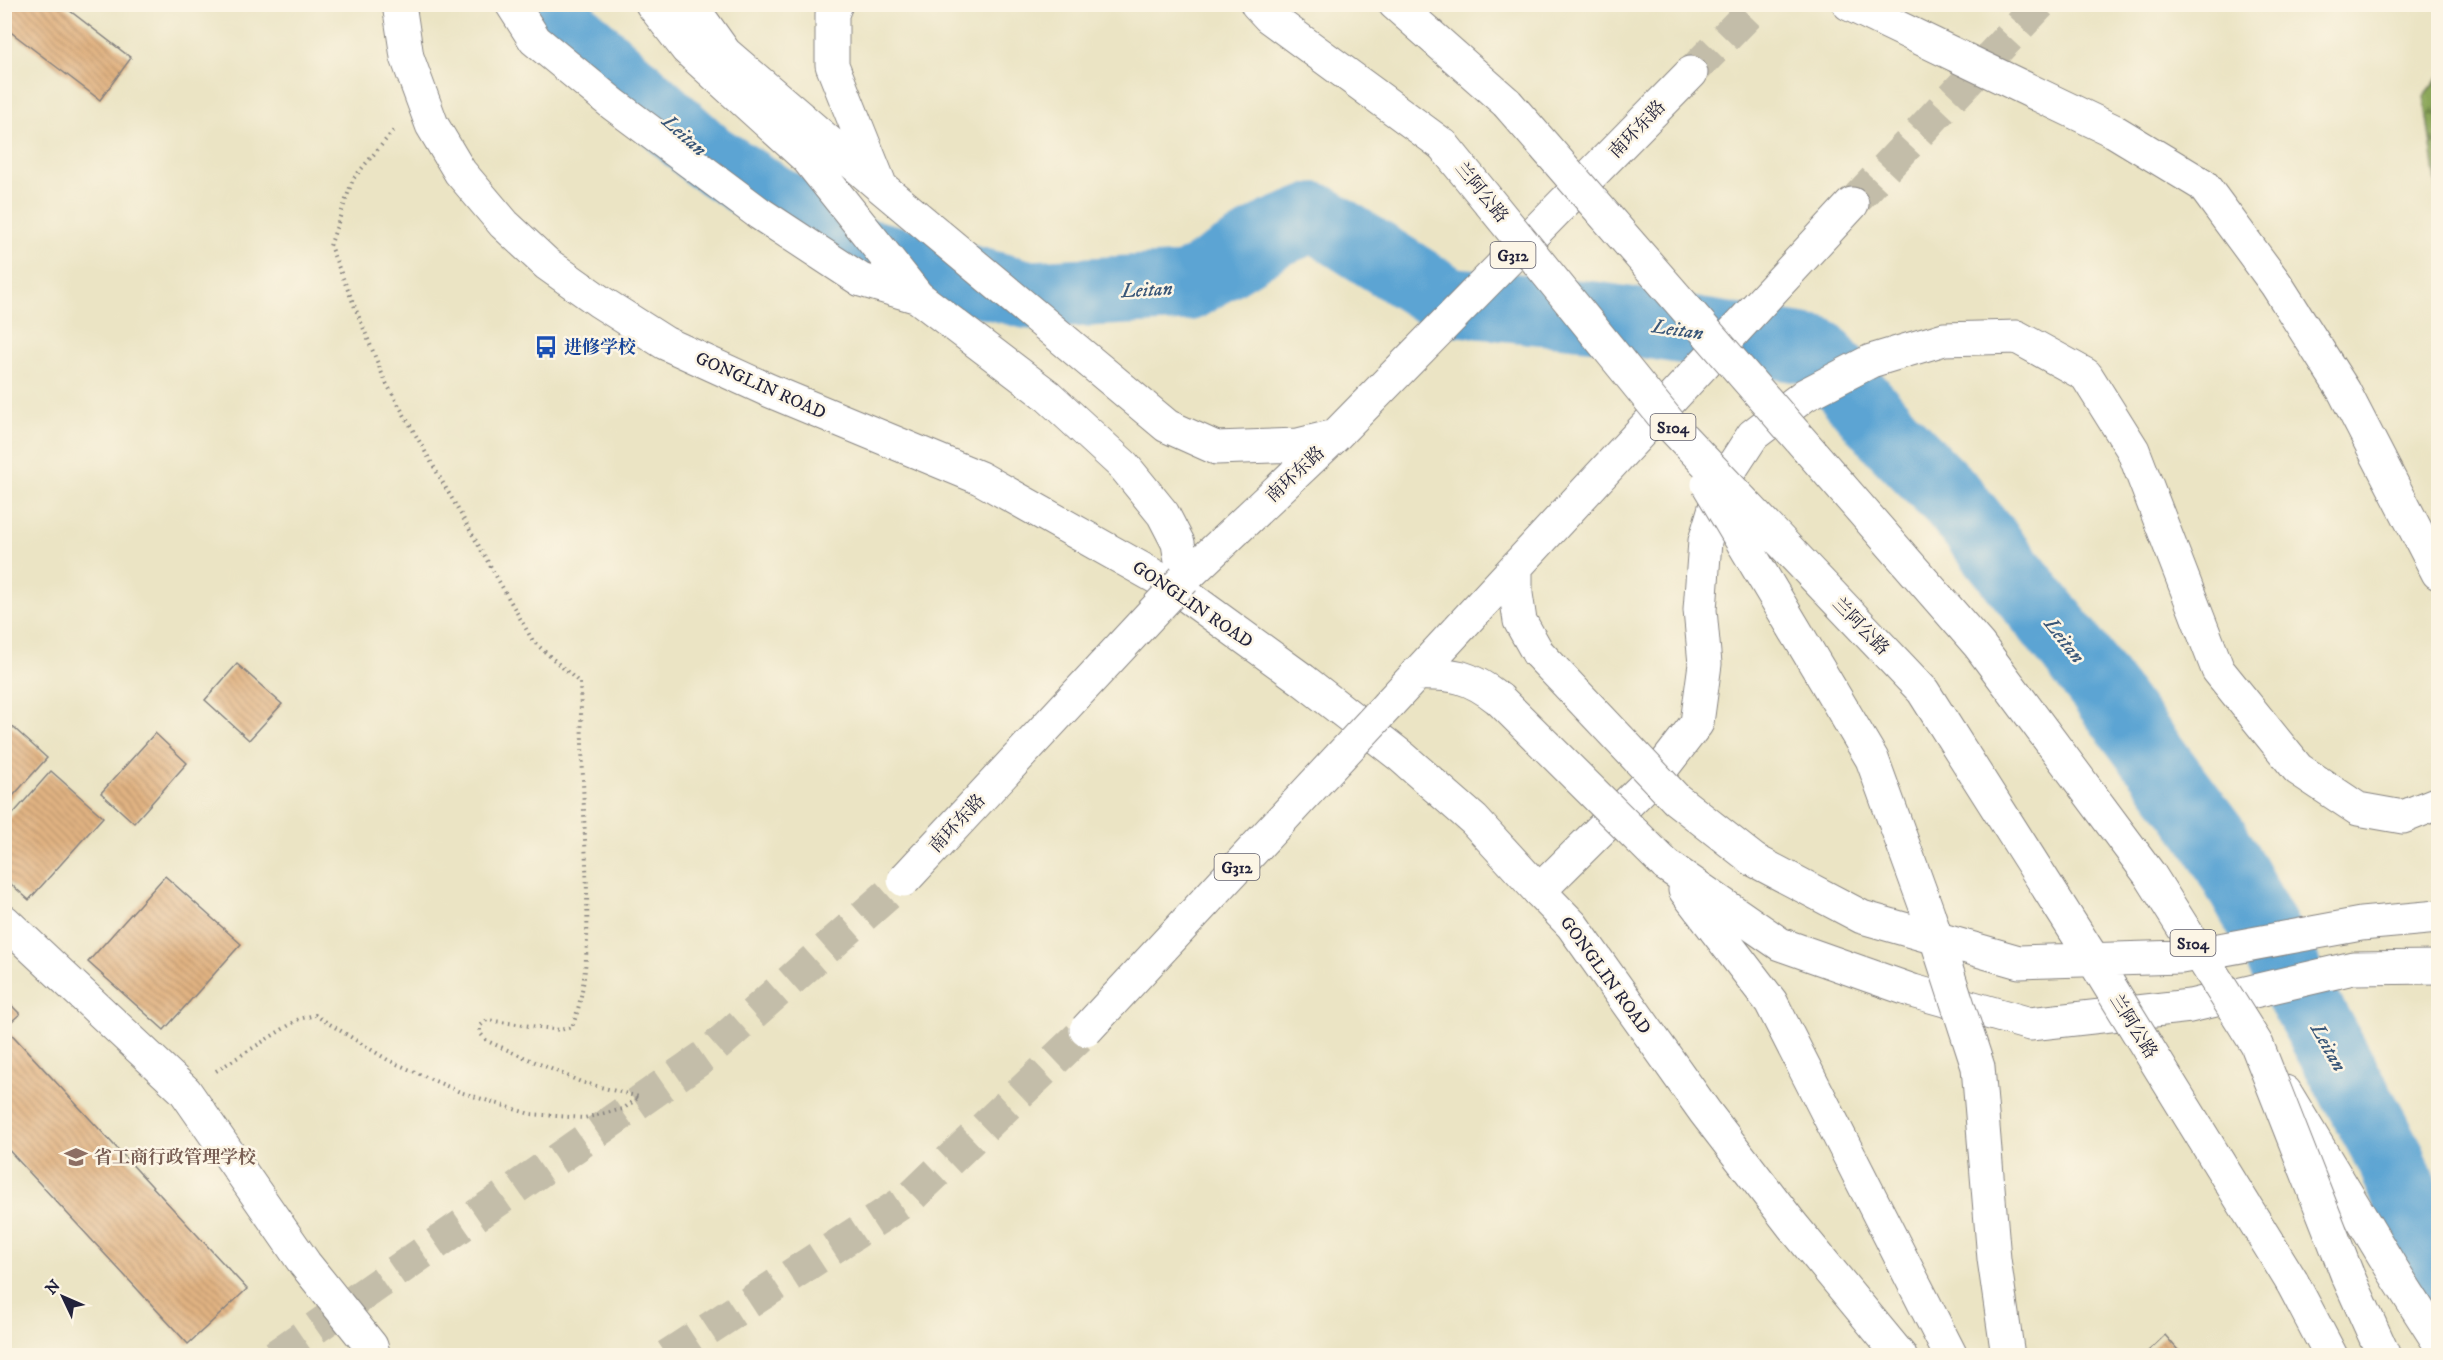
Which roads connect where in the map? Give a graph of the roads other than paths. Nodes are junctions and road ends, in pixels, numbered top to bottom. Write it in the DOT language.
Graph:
graph roads {
  1 [pos="399,4"];
  2 [pos="512,4"];
  3 [pos="652,4"];
  4 [pos="690,4"];
  5 [pos="836,4"];
  6 [pos="1395,4"];
  7 [pos="1849,4"];
  8 [pos="1257,9"];
  9 [pos="1691,73"];
  10 [pos="881,187"];
  11 [pos="1852,204"];
  12 [pos="918,297"];
  13 [pos="1674,429"];
  14 [pos="1335,436"];
  15 [pos="1516,567"];
  16 [pos="2439,573"];
  17 [pos="1184,579"];
  18 [pos="1416,674"];
  19 [pos="2439,803"];
  20 [pos="1666,865"];
  21 [pos="904,880"];
  22 [pos="1539,891"];
  23 [pos="2439,917"];
  24 [pos="4,921"];
  25 [pos="2439,967"];
  26 [pos="1086,1030"];
  27 [pos="2257,1045"];
  28 [pos="2439,1341"];
  29 [pos="374,1356"];
  30 [pos="1900,1356"];
  31 [pos="1951,1356"];
  32 [pos="2008,1356"];
  33 [pos="2331,1356"];
  34 [pos="2384,1356"];
  1 -- 22 [label="main road, GONGLIN ROAD"];
  2 -- 12 [label="main road"];
  3 -- 12 [label="main road"];
  4 -- 10 [label="main road"];
  5 -- 10 [label="main road"];
  6 -- 27 [label="main road, S104, bridge"];
  7 -- 16 [label="main road"];
  8 -- 13 [label="main road, 兰阿公路 / S104, bridge"];
  9 -- 14 [label="main road, 南环东路 / G312, bridge"];
  10 -- 14 [label="main road"];
  11 -- 15 [label="main road, G312, bridge"];
  12 -- 17 [label="main road"];
  13 -- 32 [label="main road, bridge"];
  13 -- 33 [label="main road, 兰阿公路 / S104, bridge"];
  14 -- 17 [label="main road, 南环东路 / G312"];
  15 -- 18 [label="main road, G312"];
  15 -- 23 [label="main road, bridge"];
  17 -- 21 [label="main road, 南环东路 / G312, bridge"];
  18 -- 20 [label="main road, bridge"];
  18 -- 26 [label="main road, G312, bridge"];
  19 -- 22 [label="main road, bridge"];
  20 -- 25 [label="main road, bridge"];
  20 -- 31 [label="main road"];
  22 -- 30 [label="main road, GONGLIN ROAD"];
  24 -- 29 [label="main road"];
  27 -- 28 [label="main road, bridge"];
  27 -- 34 [label="main road, S104, bridge"];
}
